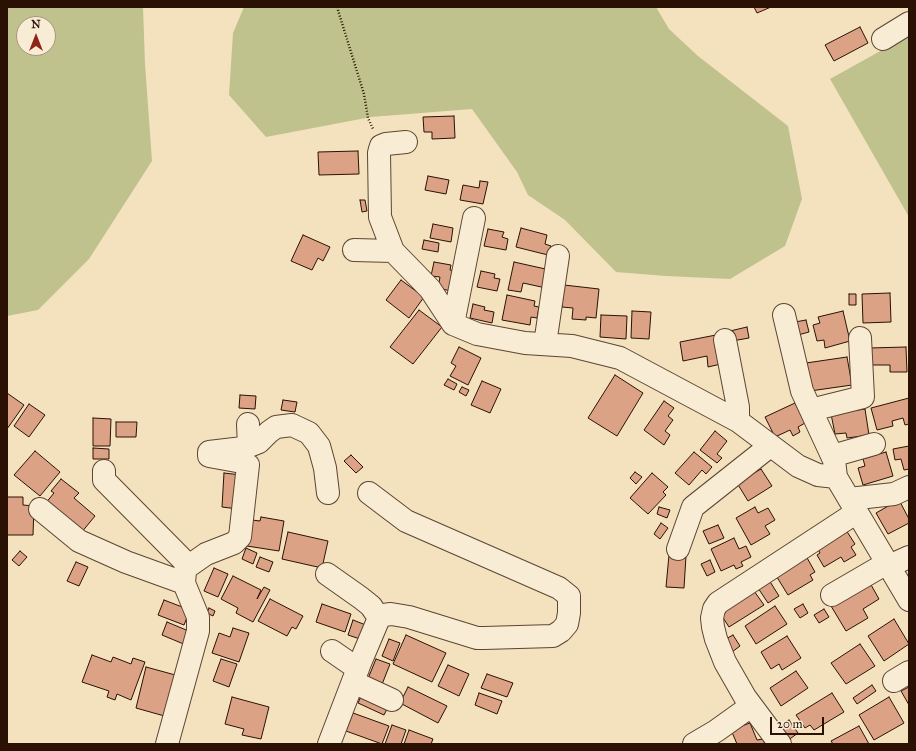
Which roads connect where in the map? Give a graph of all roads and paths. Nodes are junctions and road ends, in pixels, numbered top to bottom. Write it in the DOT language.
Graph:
graph roads {
  1 [pos="337,7"];
  2 [pos="909,23"];
  3 [pos="883,39"];
  4 [pos="406,142"];
  5 [pos="380,149"];
  6 [pos="474,218"];
  7 [pos="354,250"];
  8 [pos="393,251"];
  9 [pos="558,256"];
  10 [pos="784,315"];
  11 [pos="453,324"];
  12 [pos="860,338"];
  13 [pos="725,340"];
  14 [pos="545,344"];
  15 [pos="811,410"];
  16 [pos="738,421"];
  17 [pos="248,424"];
  18 [pos="874,444"];
  19 [pos="250,446"];
  20 [pos="770,446"];
  21 [pos="832,456"];
  22 [pos="104,471"];
  23 [pos="836,477"];
  24 [pos="909,487"];
  25 [pos="328,493"];
  26 [pos="369,493"];
  27 [pos="853,505"];
  28 [pos="40,509"];
  29 [pos="678,548"];
  30 [pos="909,557"];
  31 [pos="888,564"];
  32 [pos="187,574"];
  33 [pos="327,574"];
  34 [pos="832,595"];
  35 [pos="909,600"];
  36 [pos="379,618"];
  37 [pos="332,651"];
  38 [pos="356,675"];
  39 [pos="392,700"];
  40 [pos="751,706"];
  41 [pos="719,737"];
  42 [pos="167,744"];
  43 [pos="330,744"];
  44 [pos="694,744"];
  45 [pos="780,744"];
  1 -- 5 [label="path"];
  2 -- 3 [label="street"];
  4 -- 5 [label="street"];
  5 -- 8 [label="street"];
  6 -- 11 [label="street"];
  7 -- 8 [label="street"];
  8 -- 11 [label="street"];
  9 -- 14 [label="street"];
  10 -- 15 [label="street"];
  11 -- 14 [label="street"];
  12 -- 15 [label="street"];
  13 -- 16 [label="street"];
  14 -- 16 [label="street"];
  15 -- 21 [label="street"];
  16 -- 20 [label="street"];
  17 -- 19 [label="street"];
  18 -- 21 [label="street"];
  19 -- 25 [label="street"];
  19 -- 32 [label="street"];
  20 -- 23 [label="street"];
  20 -- 29 [label="street"];
  21 -- 23 [label="street"];
  22 -- 32 [label="street"];
  23 -- 27 [label="street"];
  24 -- 27 [label="street"];
  26 -- 36 [label="street"];
  27 -- 31 [label="street"];
  27 -- 40 [label="street"];
  28 -- 32 [label="street"];
  30 -- 31 [label="street"];
  31 -- 34 [label="street"];
  31 -- 35 [label="street"];
  32 -- 42 [label="street"];
  33 -- 36 [label="street"];
  36 -- 38 [label="street"];
  37 -- 38 [label="street"];
  38 -- 39 [label="street"];
  38 -- 43 [label="street"];
  40 -- 41 [label="street"];
  40 -- 45 [label="street"];
  41 -- 44 [label="street"];
}
